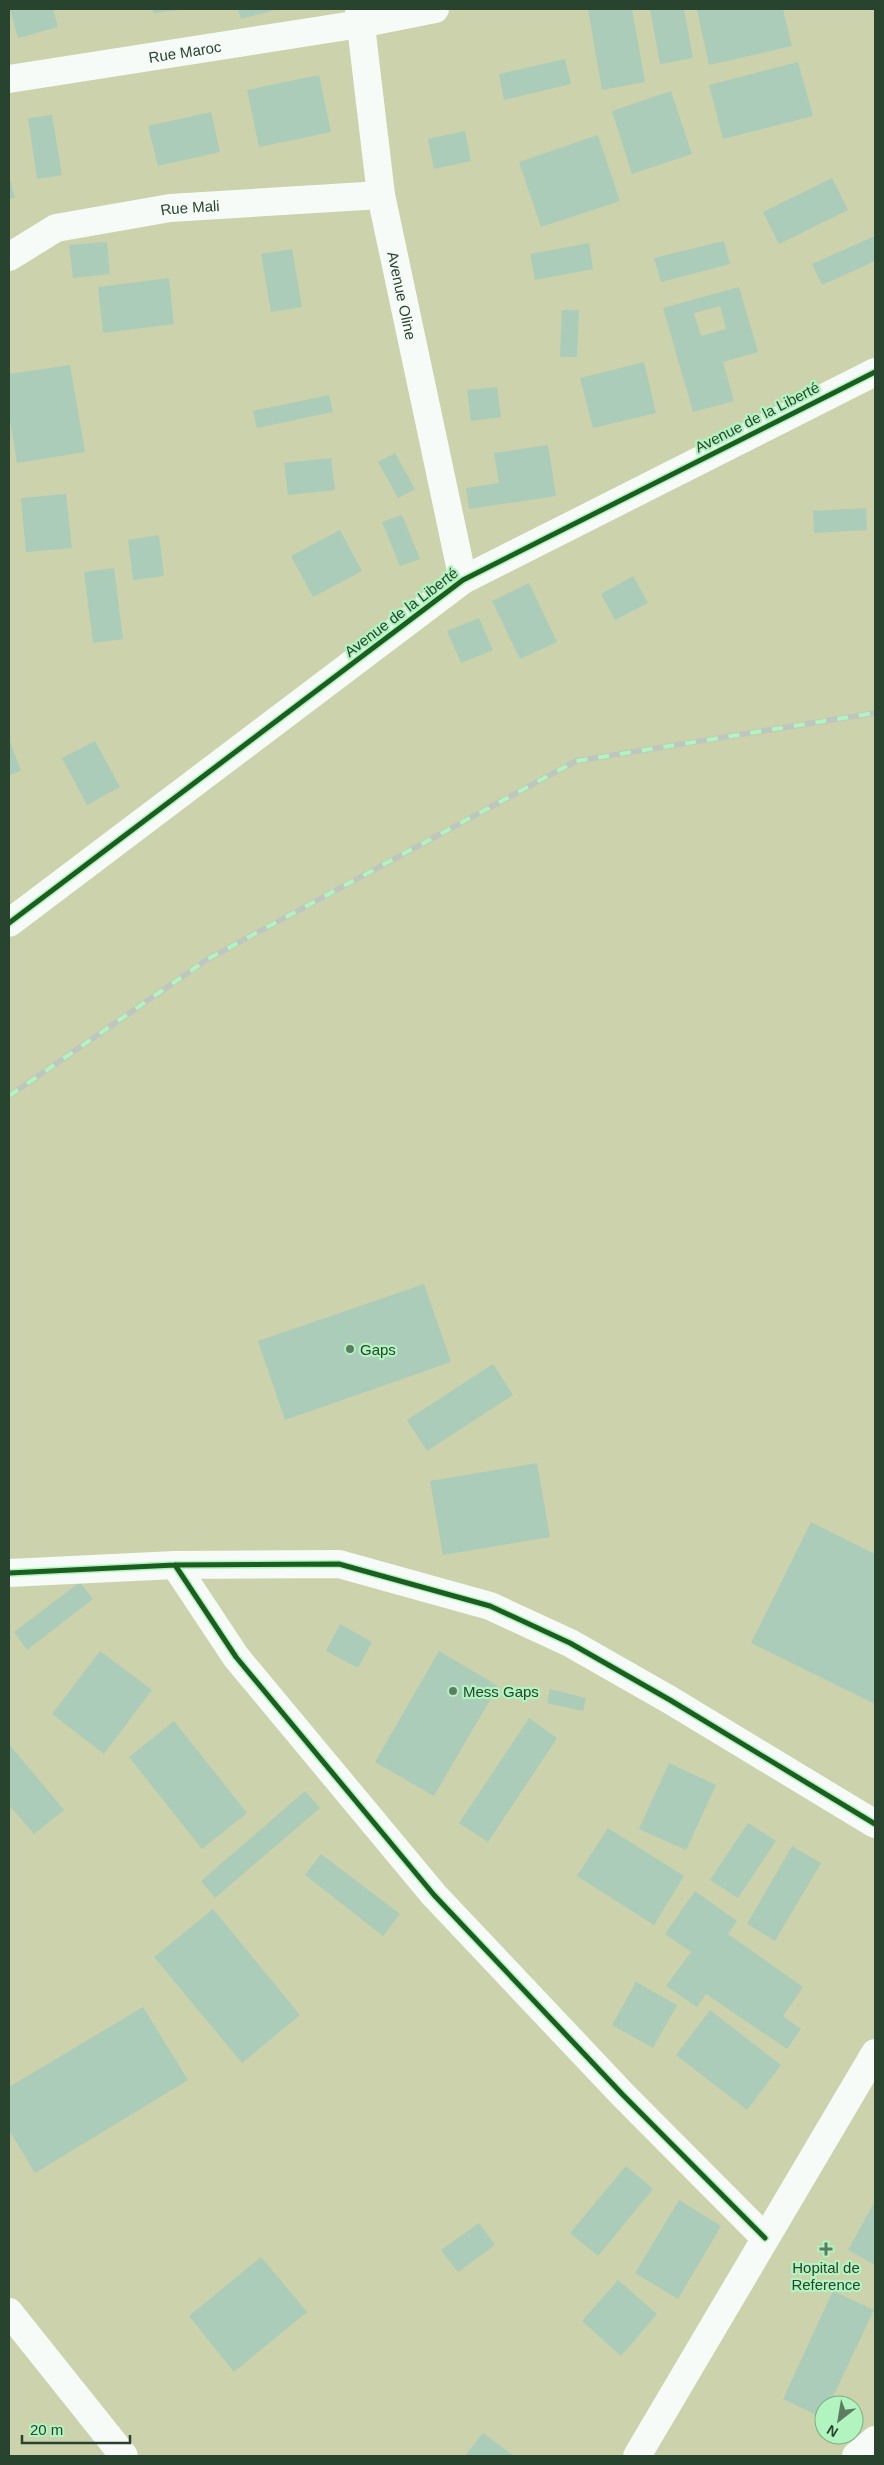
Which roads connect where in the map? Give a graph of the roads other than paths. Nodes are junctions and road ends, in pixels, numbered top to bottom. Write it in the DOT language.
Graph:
graph roads {
  1 [pos="435,9"];
  2 [pos="359,16"];
  3 [pos="9,79"];
  4 [pos="381,195"];
  5 [pos="9,257"];
  6 [pos="875,372"];
  7 [pos="463,580"];
  8 [pos="9,924"];
  9 [pos="175,1565"];
  10 [pos="9,1573"];
  11 [pos="875,1824"];
  12 [pos="875,2053"];
  13 [pos="765,2238"];
  14 [pos="9,2312"];
  15 [pos="875,2440"];
  16 [pos="124,2456"];
  17 [pos="637,2456"];
  18 [pos="856,2456"];
  1 -- 2 [label="street, Rue Maroc"];
  2 -- 3 [label="street, Rue Maroc"];
  2 -- 4 [label="street, Avenue Oline"];
  4 -- 5 [label="street, Rue Mali"];
  4 -- 7 [label="street, Avenue Oline"];
  6 -- 7 [label="street, Avenue de la Liberté"];
  7 -- 8 [label="street, Avenue de la Liberté"];
  9 -- 10 [label="street"];
  9 -- 11 [label="street"];
  9 -- 13 [label="street"];
  12 -- 13 [label="street"];
  13 -- 17 [label="street"];
  14 -- 16 [label="street"];
  15 -- 18 [label="street"];
}
